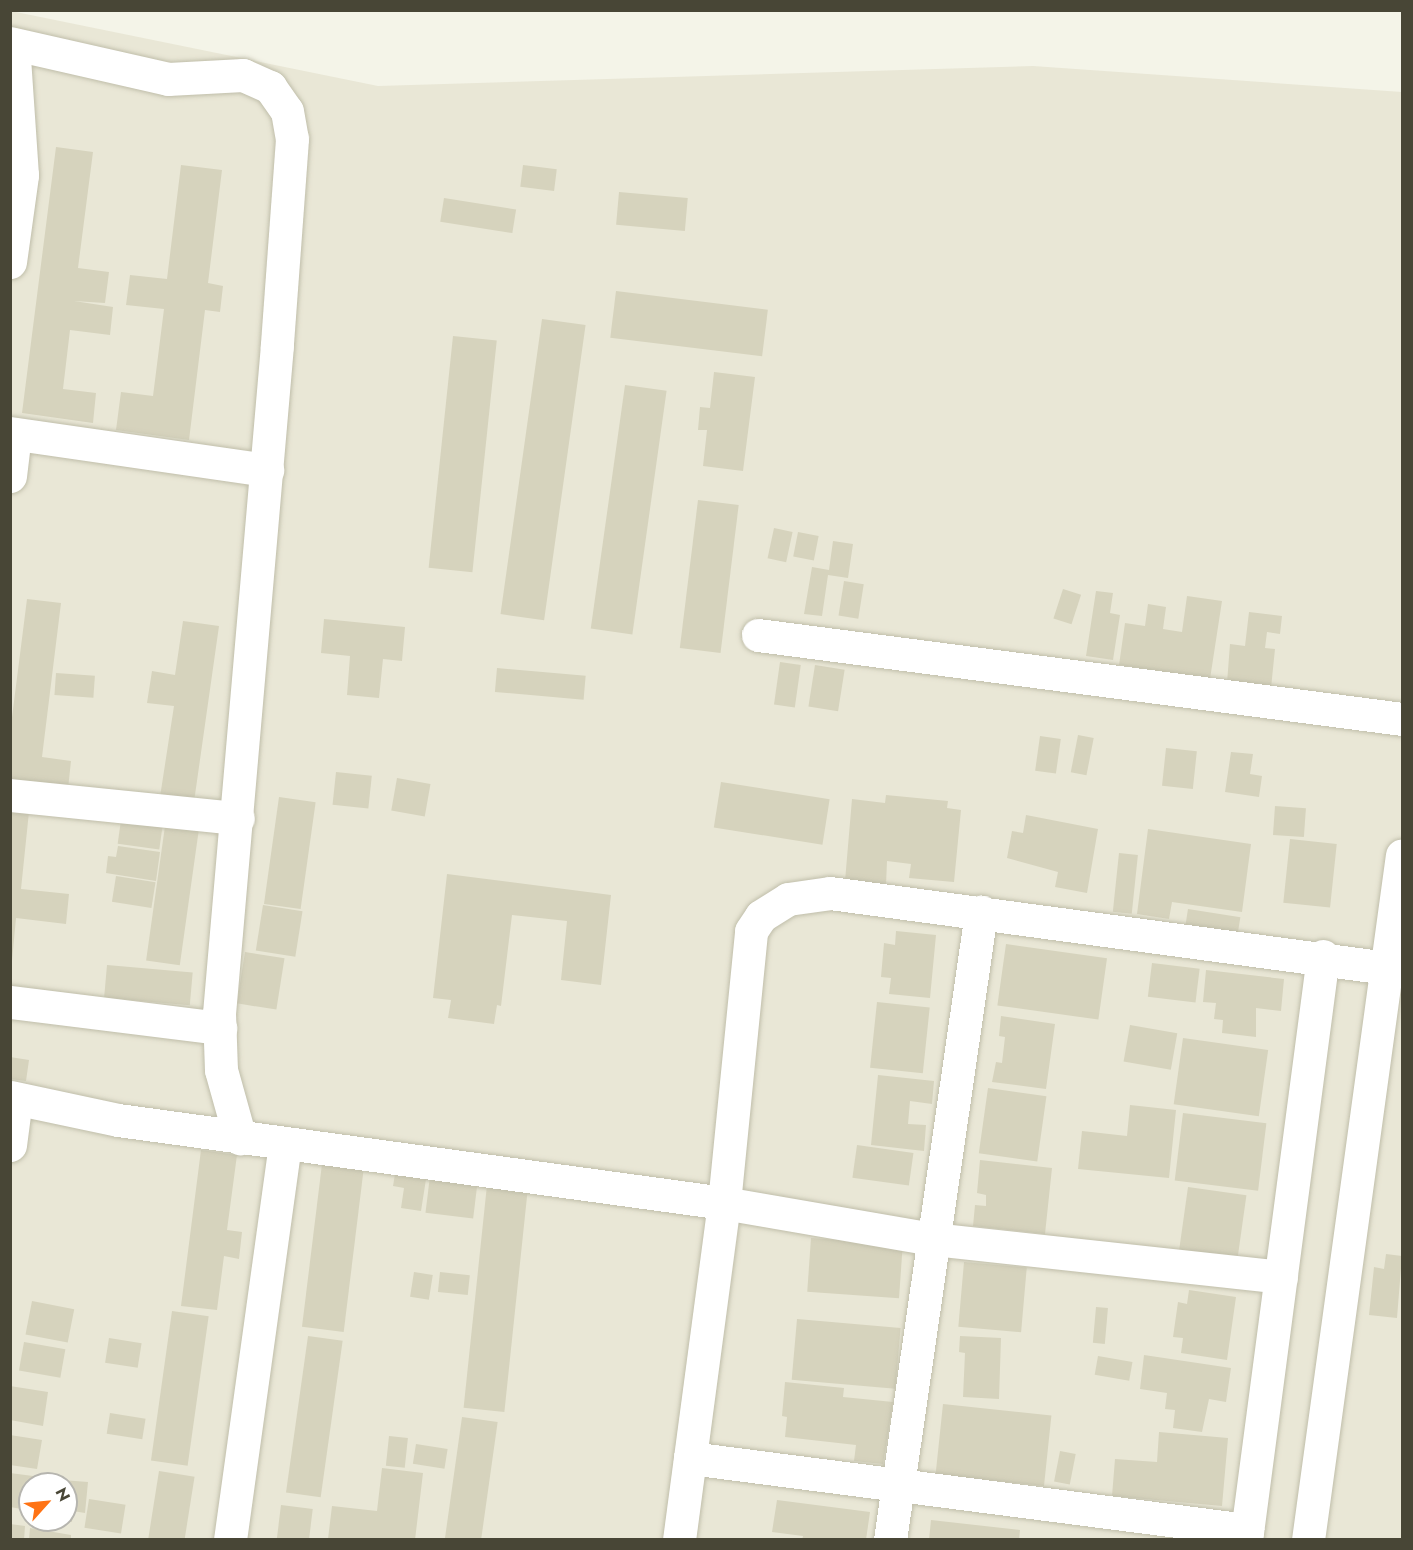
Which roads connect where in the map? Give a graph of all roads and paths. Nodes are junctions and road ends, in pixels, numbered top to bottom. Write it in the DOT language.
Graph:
graph roads {
  1 [pos="12,43"];
  2 [pos="10,262"];
  3 [pos="13,433"];
  4 [pos="267,470"];
  5 [pos="10,477"];
  6 [pos="758,635"];
  7 [pos="1402,719"];
  8 [pos="10,795"];
  9 [pos="238,818"];
  10 [pos="1402,855"];
  11 [pos="981,912"];
  12 [pos="1323,957"];
  13 [pos="1387,968"];
  14 [pos="10,1002"];
  15 [pos="220,1028"];
  16 [pos="14,1099"];
  17 [pos="240,1138"];
  18 [pos="285,1144"];
  19 [pos="10,1145"];
  20 [pos="724,1203"];
  21 [pos="932,1239"];
  22 [pos="1281,1277"];
  23 [pos="690,1458"];
  24 [pos="897,1488"];
  25 [pos="1247,1535"];
  26 [pos="230,1539"];
  27 [pos="679,1539"];
  28 [pos="890,1539"];
  29 [pos="1308,1539"];
  1 -- 2 [label="street"];
  1 -- 4 [label="street"];
  3 -- 4 [label="street"];
  3 -- 5 [label="street"];
  4 -- 9 [label="street"];
  6 -- 7 [label="street"];
  8 -- 9 [label="street"];
  9 -- 15 [label="street"];
  10 -- 13 [label="street"];
  11 -- 12 [label="street"];
  11 -- 20 [label="street"];
  11 -- 21 [label="street"];
  12 -- 13 [label="street"];
  12 -- 22 [label="street"];
  13 -- 29 [label="street"];
  14 -- 15 [label="street"];
  15 -- 17 [label="street"];
  16 -- 17 [label="street"];
  16 -- 19 [label="street"];
  17 -- 18 [label="street"];
  18 -- 20 [label="street"];
  18 -- 26 [label="street"];
  20 -- 21 [label="street"];
  20 -- 23 [label="street"];
  21 -- 22 [label="street"];
  21 -- 24 [label="street"];
  22 -- 25 [label="street"];
  23 -- 24 [label="street"];
  23 -- 27 [label="street"];
  24 -- 25 [label="street"];
  24 -- 28 [label="street"];
}
